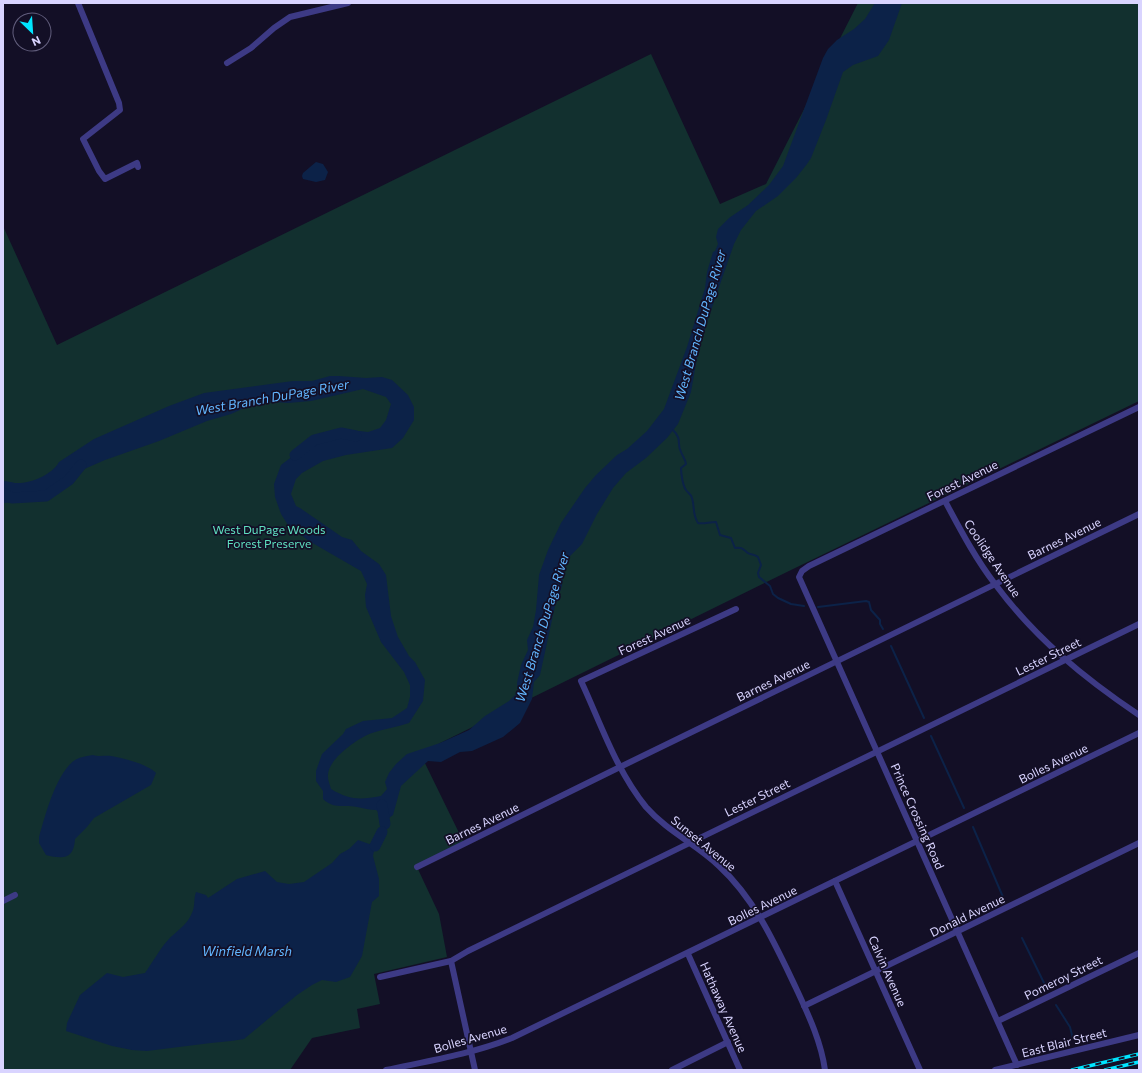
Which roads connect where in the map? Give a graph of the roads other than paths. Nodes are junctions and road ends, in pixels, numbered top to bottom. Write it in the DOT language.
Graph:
graph roads {
  1 [pos="78,3"];
  2 [pos="348,3"];
  3 [pos="227,63"];
  4 [pos="138,167"];
  5 [pos="1139,407"];
  6 [pos="945,501"];
  7 [pos="1139,514"];
  8 [pos="799,577"];
  9 [pos="995,584"];
  10 [pos="736,609"];
  11 [pos="1139,624"];
  12 [pos="1064,660"];
  13 [pos="836,661"];
  14 [pos="581,681"];
  15 [pos="1139,714"];
  16 [pos="1139,733"];
  17 [pos="877,751"];
  18 [pos="620,767"];
  19 [pos="917,841"];
  20 [pos="688,843"];
  21 [pos="1139,843"];
  22 [pos="417,867"];
  23 [pos="835,881"];
  24 [pos="15,895"];
  25 [pos="3,901"];
  26 [pos="760,918"];
  27 [pos="957,932"];
  28 [pos="1139,953"];
  29 [pos="688,954"];
  30 [pos="451,960"];
  31 [pos="876,971"];
  32 [pos="380,977"];
  33 [pos="804,1006"];
  34 [pos="998,1021"];
  35 [pos="1139,1035"];
  36 [pos="728,1042"];
  37 [pos="471,1052"];
  38 [pos="1017,1065"];
  39 [pos="386,1070"];
  40 [pos="475,1070"];
  41 [pos="672,1070"];
  42 [pos="740,1070"];
  43 [pos="825,1070"];
  44 [pos="920,1070"];
  45 [pos="995,1070"];
  1 -- 4 [label="street"];
  2 -- 3 [label="street"];
  5 -- 6 [label="street, Forest Avenue"];
  6 -- 8 [label="street, Forest Avenue"];
  6 -- 9 [label="street, Coolidge Avenue"];
  7 -- 9 [label="street, Barnes Avenue"];
  8 -- 13 [label="street, Prince Crossing Road"];
  9 -- 12 [label="street, Coolidge Avenue"];
  9 -- 13 [label="street, Barnes Avenue"];
  10 -- 14 [label="street, Forest Avenue"];
  11 -- 12 [label="street, Lester Street"];
  12 -- 15 [label="street, Coolidge Avenue"];
  12 -- 17 [label="street, Lester Street"];
  13 -- 17 [label="street, Prince Crossing Road"];
  13 -- 18 [label="street, Barnes Avenue"];
  14 -- 18 [label="street, Sunset Avenue"];
  16 -- 19 [label="street, Bolles Avenue"];
  17 -- 19 [label="street, Prince Crossing Road"];
  17 -- 20 [label="street, Lester Street"];
  18 -- 20 [label="street, Sunset Avenue"];
  18 -- 22 [label="street, Barnes Avenue"];
  19 -- 23 [label="street, Bolles Avenue"];
  19 -- 27 [label="street, Prince Crossing Road"];
  20 -- 26 [label="street, Sunset Avenue"];
  20 -- 30 [label="street, Lester Street"];
  21 -- 27 [label="street, Donald Avenue"];
  23 -- 26 [label="street, Bolles Avenue"];
  23 -- 31 [label="street, Calvin Avenue"];
  24 -- 25 [label="street"];
  26 -- 29 [label="street, Bolles Avenue"];
  26 -- 33 [label="street, Sunset Avenue"];
  27 -- 31 [label="street, Donald Avenue"];
  27 -- 34 [label="street, Prince Crossing Road"];
  28 -- 34 [label="street, Pomeroy Street"];
  29 -- 36 [label="street, Hathaway Avenue"];
  29 -- 37 [label="street, Bolles Avenue"];
  30 -- 32 [label="street, Lester Street"];
  30 -- 37 [label="street"];
  31 -- 33 [label="street, Donald Avenue"];
  31 -- 44 [label="street, Calvin Avenue"];
  33 -- 43 [label="street, Sunset Avenue"];
  34 -- 38 [label="street, Prince Crossing Road"];
  35 -- 38 [label="street, East Blair Street"];
  36 -- 41 [label="street"];
  36 -- 42 [label="street, Hathaway Avenue"];
  37 -- 39 [label="street, Bolles Avenue"];
  37 -- 40 [label="street"];
  38 -- 45 [label="street, East Blair Street"];
}
